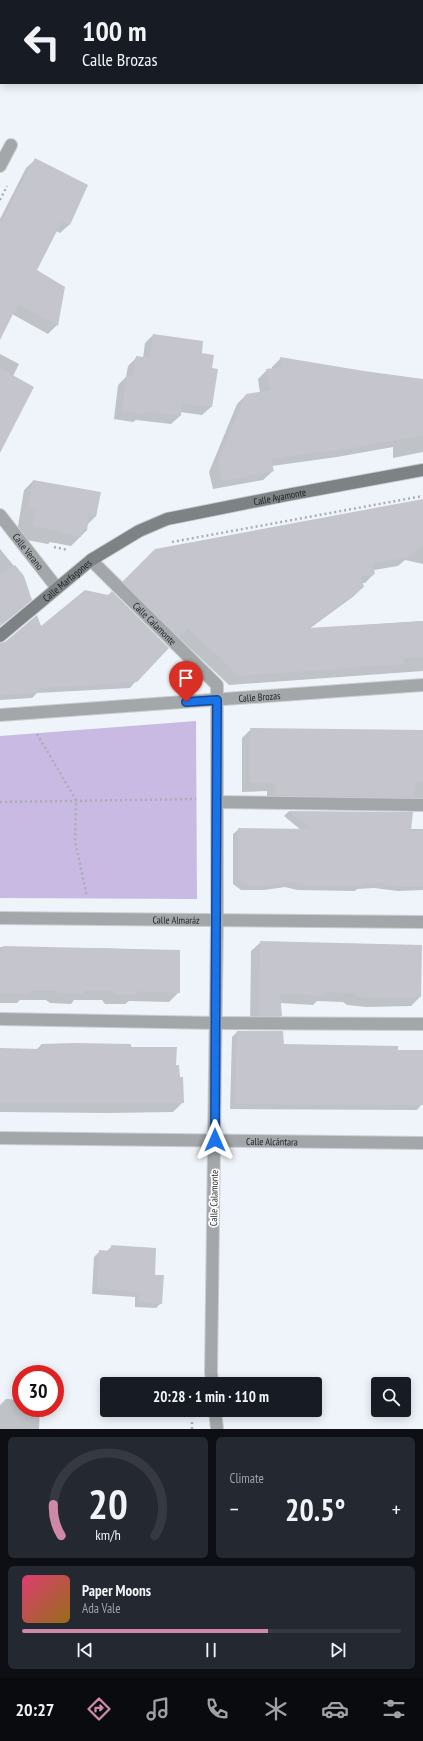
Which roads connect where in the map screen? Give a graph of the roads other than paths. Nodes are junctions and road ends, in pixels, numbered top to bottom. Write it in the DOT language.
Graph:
graph roads {
  1 [pos="11,145"];
  2 [pos="0,166"];
  3 [pos="423,470"];
  4 [pos="0,515"];
  5 [pos="139,531"];
  6 [pos="91,560"];
  7 [pos="57,588"];
  8 [pos="0,636"];
  9 [pos="423,686"];
  10 [pos="217,700"];
  11 [pos="0,715"];
  12 [pos="217,802"];
  13 [pos="423,805"];
  14 [pos="0,918"];
  15 [pos="217,920"];
  16 [pos="423,922"];
  17 [pos="0,1019"];
  18 [pos="216,1023"];
  19 [pos="423,1024"];
  20 [pos="0,1138"];
  21 [pos="215,1140"];
  22 [pos="423,1143"];
  23 [pos="211,1377"];
  24 [pos="216,1417"];
  25 [pos="217,1429"];
  1 -- 2 [label="street"];
  3 -- 5 [label="main road, Calle Ayamonte"];
  4 -- 7 [label="street, Calle Verano"];
  5 -- 6 [label="main road, Calle Marfagones"];
  6 -- 7 [label="main road, Calle Marfagones"];
  6 -- 10 [label="street, Calle Calamonte"];
  7 -- 8 [label="main road, Calle Marfagones"];
  9 -- 10 [label="street, Calle Brozas"];
  10 -- 11 [label="street, Calle Brozas"];
  10 -- 12 [label="street, Calle Calamonte"];
  12 -- 13 [label="street"];
  12 -- 15 [label="street, Calle Calamonte"];
  14 -- 15 [label="street, Calle Almaráz"];
  15 -- 16 [label="street, Calle Almaráz"];
  15 -- 18 [label="street, Calle Calamonte"];
  17 -- 18 [label="street"];
  18 -- 19 [label="street"];
  18 -- 21 [label="street, Calle Calamonte"];
  20 -- 21 [label="street, Calle Alcántara"];
  21 -- 22 [label="street, Calle Alcántara"];
  21 -- 23 [label="street, Calle Calamonte"];
  24 -- 25 [label="street"];
}
